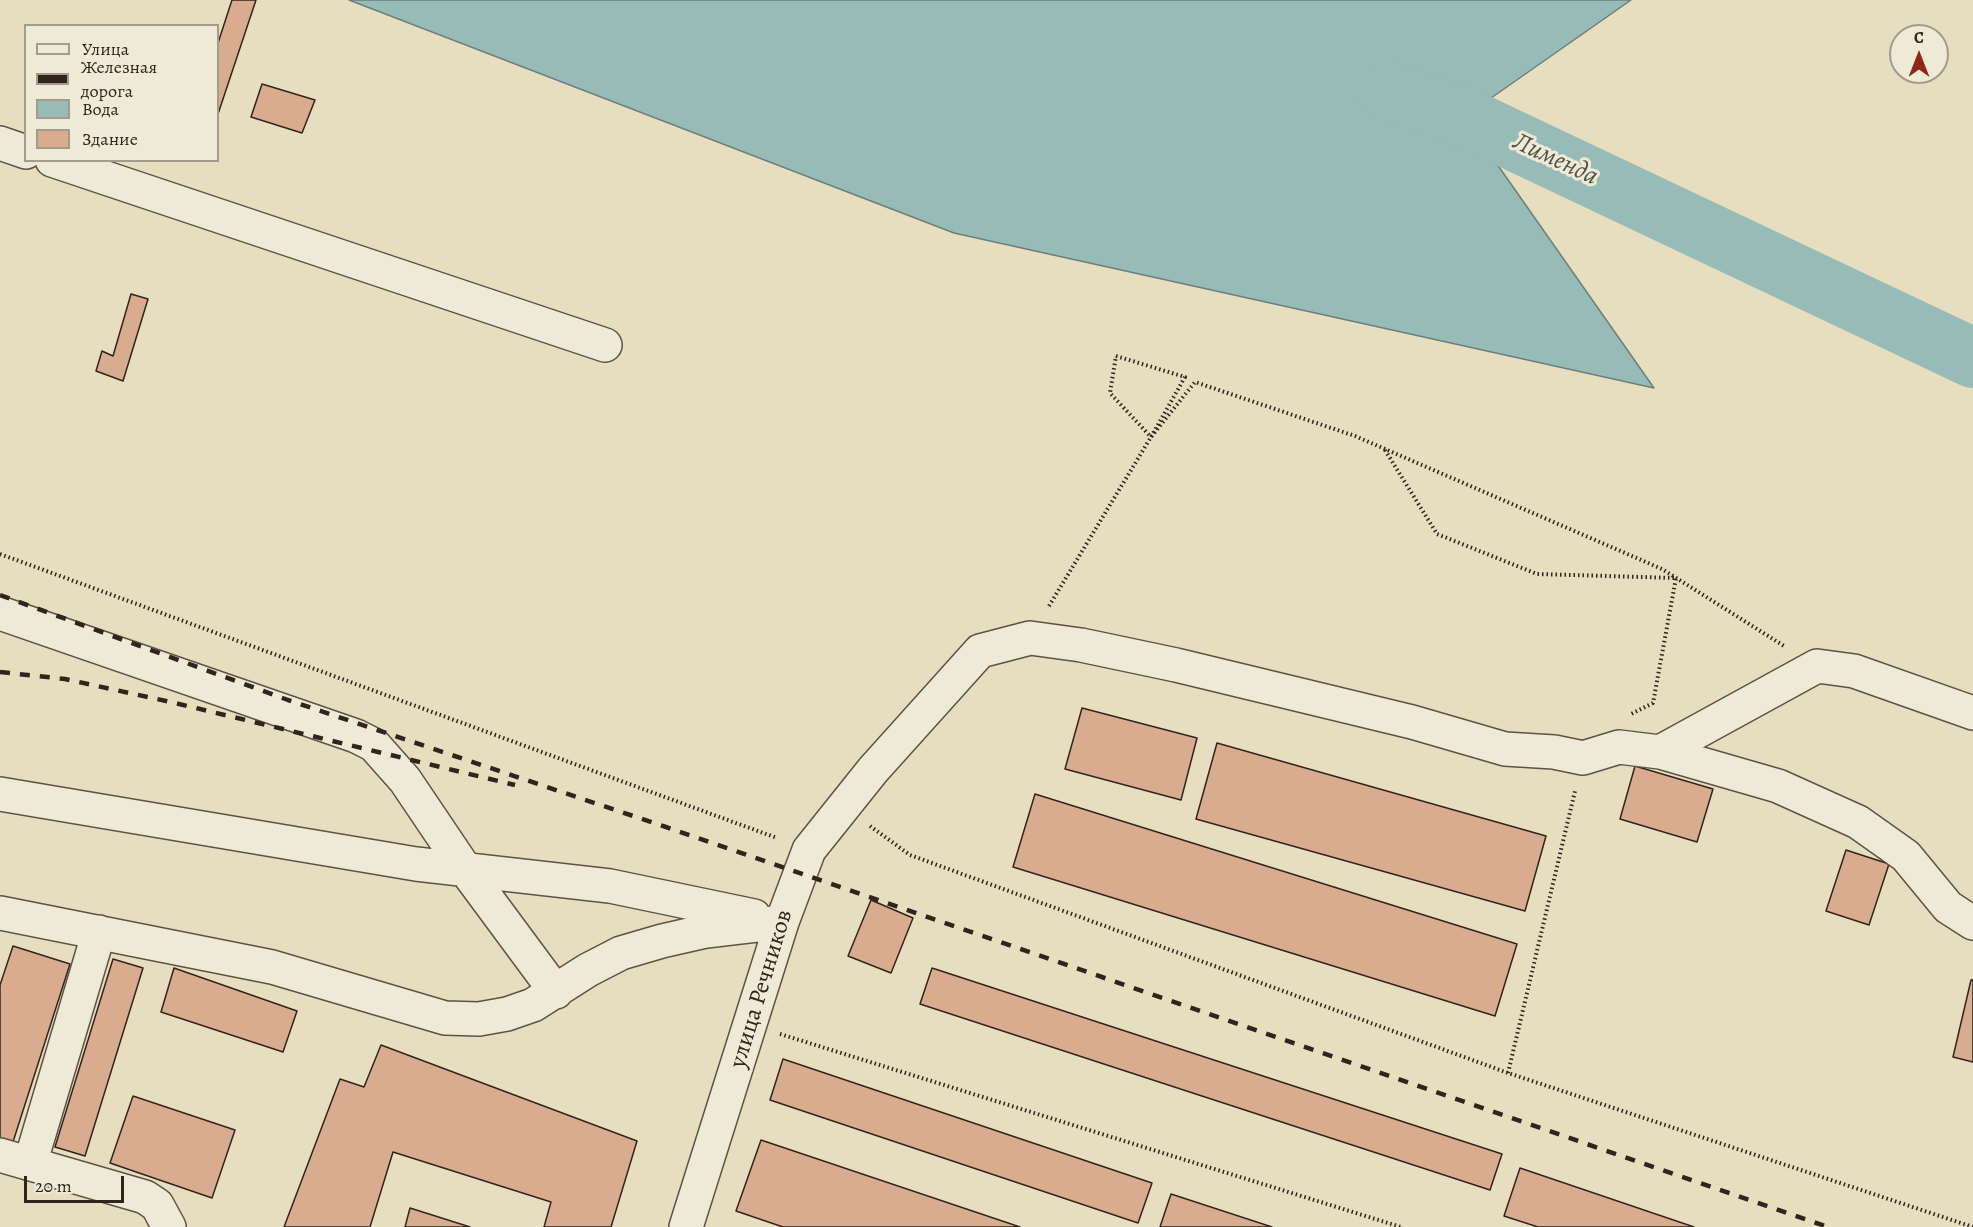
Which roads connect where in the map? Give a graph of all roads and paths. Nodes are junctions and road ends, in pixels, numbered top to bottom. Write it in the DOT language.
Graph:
graph roads {
  1 [pos="0,143"];
  2 [pos="24,151"];
  3 [pos="58,162"];
  4 [pos="604,345"];
  5 [pos="1151,437"];
  6 [pos="1384,449"];
  7 [pos="0,554"];
  8 [pos="1676,578"];
  9 [pos="0,613"];
  10 [pos="1030,638"];
  11 [pos="1817,666"];
  12 [pos="1973,713"];
  13 [pos="1624,718"];
  14 [pos="1660,752"];
  15 [pos="1583,758"];
  16 [pos="0,794"];
  17 [pos="843,806"];
  18 [pos="809,850"];
  19 [pos="465,869"];
  20 [pos="0,913"];
  21 [pos="782,922"];
  22 [pos="1973,923"];
  23 [pos="99,932"];
  24 [pos="556,992"];
  25 [pos="751,1025"];
  26 [pos="1508,1073"];
  27 [pos="15,1160"];
  28 [pos="169,1227"];
  29 [pos="686,1227"];
  30 [pos="1401,1227"];
  31 [pos="1973,1227"];
  1 -- 2 [label="street"];
  3 -- 4 [label="street"];
  5 -- 5 [label="path"];
  5 -- 6 [label="path"];
  5 -- 10 [label="path"];
  6 -- 8 [label="path"];
  6 -- 8 [label="path"];
  7 -- 18 [label="path"];
  8 -- 11 [label="path"];
  8 -- 13 [label="path"];
  9 -- 19 [label="street"];
  10 -- 15 [label="street"];
  10 -- 17 [label="street, улица Речников"];
  11 -- 12 [label="street"];
  11 -- 14 [label="street"];
  14 -- 15 [label="street"];
  14 -- 22 [label="street"];
  15 -- 26 [label="path"];
  16 -- 19 [label="street"];
  17 -- 18 [label="street, улица Речников"];
  17 -- 26 [label="path"];
  18 -- 21 [label="street, улица Речников"];
  19 -- 21 [label="street"];
  19 -- 24 [label="street"];
  20 -- 23 [label="street"];
  21 -- 24 [label="street"];
  21 -- 25 [label="street, улица Речников"];
  23 -- 24 [label="street"];
  23 -- 27 [label="street"];
  25 -- 29 [label="street, улица Речников"];
  25 -- 30 [label="path"];
  26 -- 31 [label="path"];
  27 -- 28 [label="street"];
}
